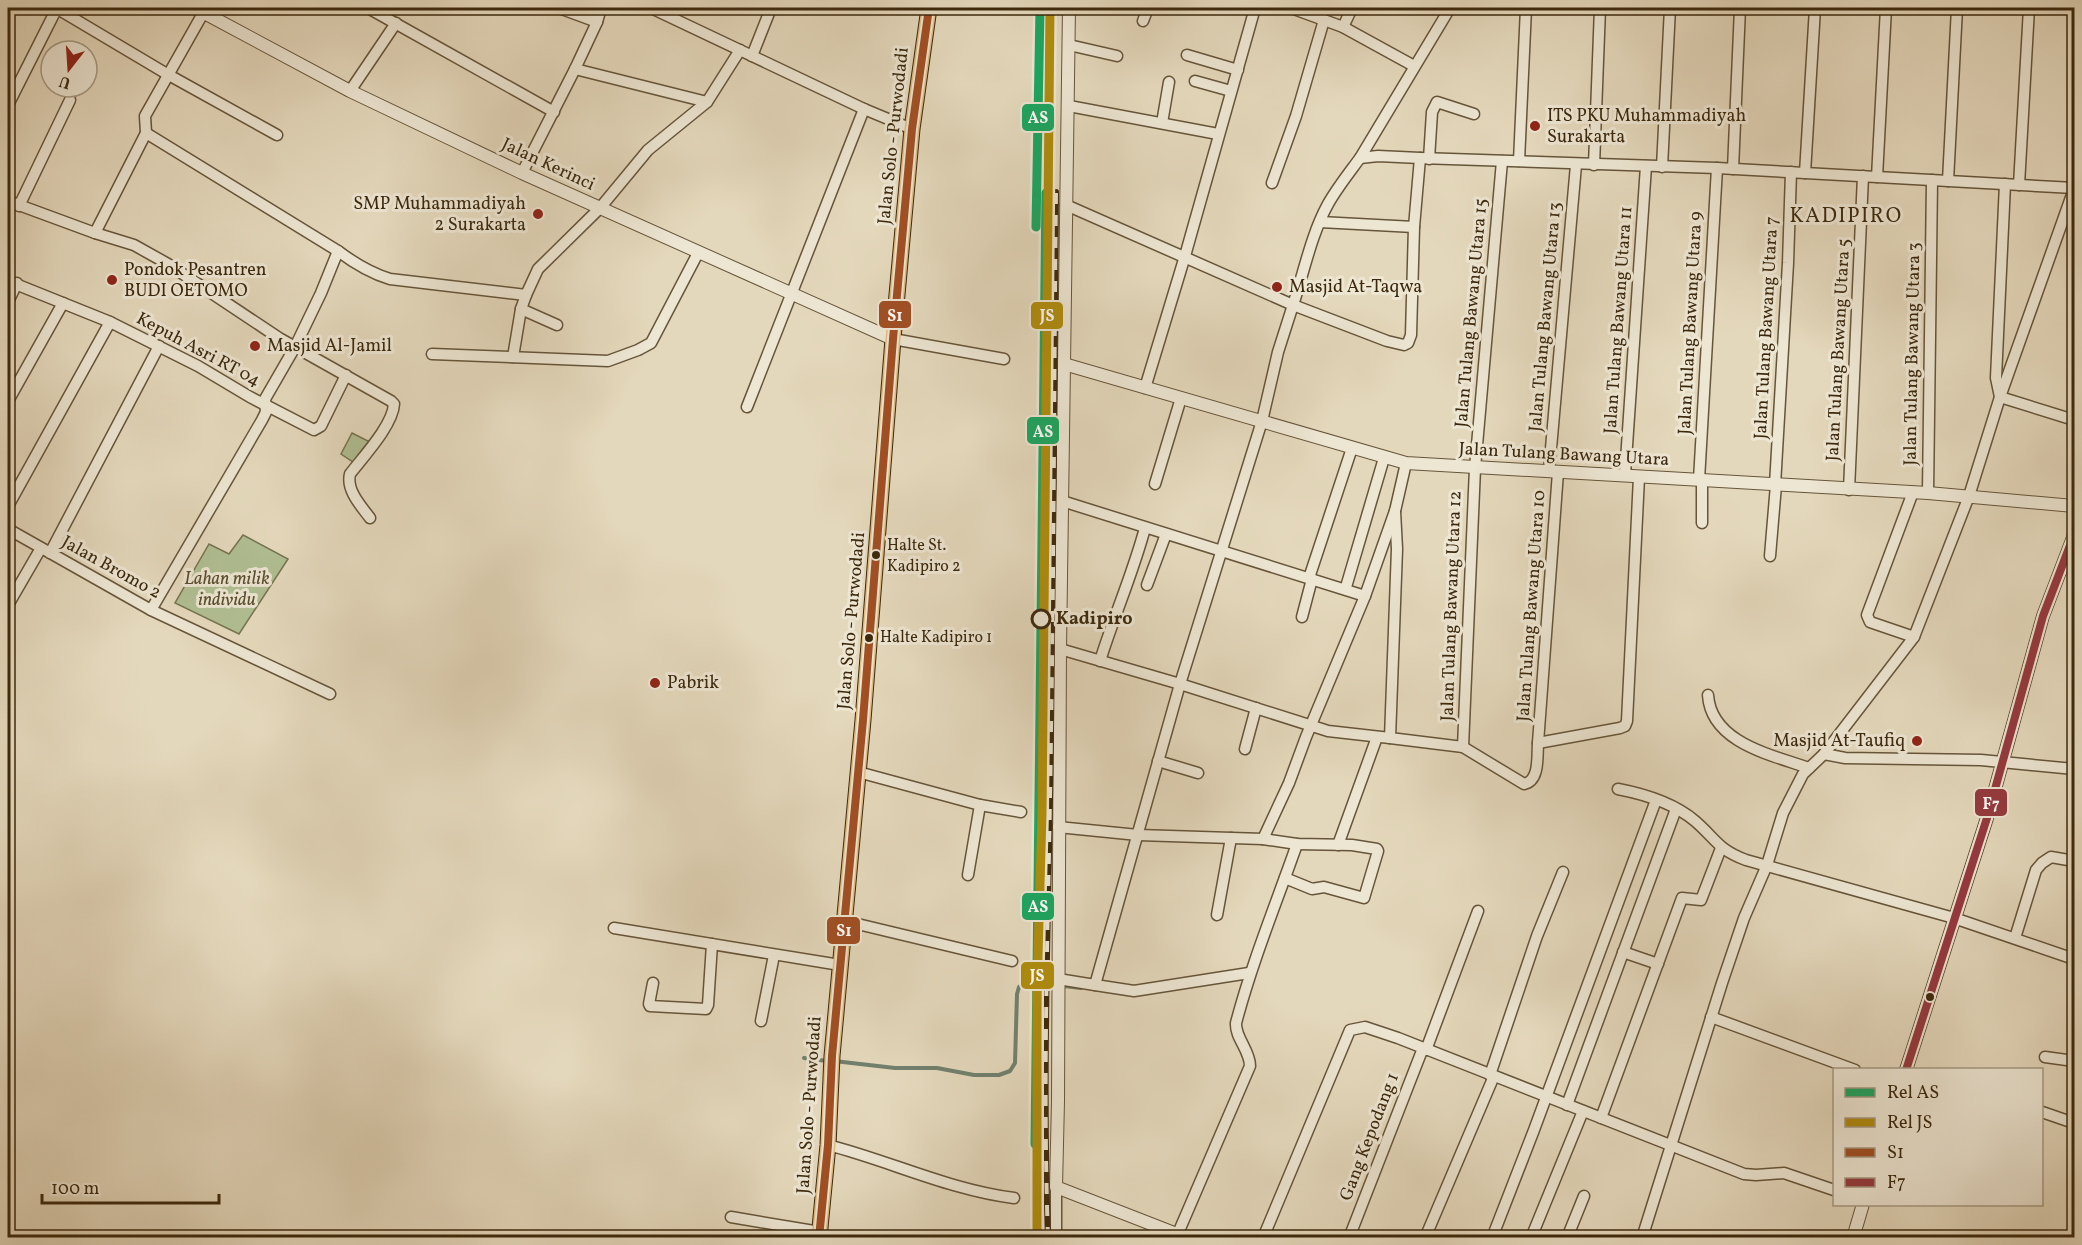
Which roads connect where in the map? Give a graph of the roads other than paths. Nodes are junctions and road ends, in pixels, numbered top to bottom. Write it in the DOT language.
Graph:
graph roads {
  1 [pos="56,8"];
  2 [pos="368,8"];
  3 [pos="559,8"];
  4 [pos="601,8"];
  5 [pos="651,8"];
  6 [pos="771,8"];
  7 [pos="929,8"];
  8 [pos="1069,8"];
  9 [pos="1148,8"];
  10 [pos="1255,8"];
  11 [pos="1291,8"];
  12 [pos="1352,8"];
  13 [pos="1450,8"];
  14 [pos="1526,8"];
  15 [pos="1600,8"];
  16 [pos="1670,8"];
  17 [pos="1740,8"];
  18 [pos="1815,8"];
  19 [pos="1886,8"];
  20 [pos="1957,8"];
  21 [pos="2029,8"];
  22 [pos="201,9"];
  23 [pos="1324,20"];
  24 [pos="1143,21"];
  25 [pos="597,22"];
  26 [pos="396,23"];
  27 [pos="1343,27"];
  28 [pos="1069,45"];
  29 [pos="740,50"];
  30 [pos="1187,55"];
  31 [pos="752,56"];
  32 [pos="1117,56"];
  33 [pos="1414,66"];
  34 [pos="575,69"];
  35 [pos="1238,70"];
  36 [pos="167,74"];
  37 [pos="1195,81"];
  38 [pos="1169,82"];
  39 [pos="1231,91"];
  40 [pos="350,92"];
  41 [pos="70,100"];
  42 [pos="706,102"];
  43 [pos="8,105"];
  44 [pos="1069,106"];
  45 [pos="864,109"];
  46 [pos="554,112"];
  47 [pos="1474,114"];
  48 [pos="1162,123"];
  49 [pos="912,129"];
  50 [pos="146,133"];
  51 [pos="1218,134"];
  52 [pos="277,135"];
  53 [pos="1360,158"];
  54 [pos="1425,159"];
  55 [pos="1502,161"];
  56 [pos="1519,161"];
  57 [pos="1576,165"];
  58 [pos="1594,165"];
  59 [pos="1646,166"];
  60 [pos="1662,167"];
  61 [pos="1717,168"];
  62 [pos="1733,169"];
  63 [pos="1791,172"];
  64 [pos="522,173"];
  65 [pos="1805,173"];
  66 [pos="1863,176"];
  67 [pos="1877,177"];
  68 [pos="1932,180"];
  69 [pos="1948,181"];
  70 [pos="1272,183"];
  71 [pos="2005,184"];
  72 [pos="2019,185"];
  73 [pos="2074,189"];
  74 [pos="8,201"];
  75 [pos="1066,205"];
  76 [pos="19,206"];
  77 [pos="600,208"];
  78 [pos="1320,222"];
  79 [pos="1414,227"];
  80 [pos="95,233"];
  81 [pos="338,250"];
  82 [pos="698,253"];
  83 [pos="1185,256"];
  84 [pos="12,282"];
  85 [pos="791,294"];
  86 [pos="526,295"];
  87 [pos="8,302"];
  88 [pos="63,303"];
  89 [pos="1293,305"];
  90 [pos="521,309"];
  91 [pos="110,322"];
  92 [pos="557,325"];
  93 [pos="893,339"];
  94 [pos="159,346"];
  95 [pos="295,347"];
  96 [pos="432,354"];
  97 [pos="513,357"];
  98 [pos="1004,359"];
  99 [pos="1064,364"];
  100 [pos="346,375"];
  101 [pos="1145,388"];
  102 [pos="2000,397"];
  103 [pos="1181,398"];
  104 [pos="8,401"];
  105 [pos="265,405"];
  106 [pos="747,407"];
  107 [pos="2074,420"];
  108 [pos="1262,421"];
  109 [pos="1352,448"];
  110 [pos="1384,458"];
  111 [pos="1407,463"];
  112 [pos="1475,468"];
  113 [pos="1553,472"];
  114 [pos="1625,475"];
  115 [pos="1639,477"];
  116 [pos="1700,481"];
  117 [pos="1155,484"];
  118 [pos="1775,485"];
  119 [pos="1849,490"];
  120 [pos="1913,492"];
  121 [pos="1928,493"];
  122 [pos="1969,496"];
  123 [pos="1062,501"];
  124 [pos="8,506"];
  125 [pos="2074,506"];
  126 [pos="1395,511"];
  127 [pos="370,518"];
  128 [pos="1702,523"];
  129 [pos="1144,528"];
  130 [pos="8,529"];
  131 [pos="1166,534"];
  132 [pos="2074,535"];
  133 [pos="46,551"];
  134 [pos="1220,551"];
  135 [pos="1770,556"];
  136 [pos="1311,577"];
  137 [pos="1147,585"];
  138 [pos="1346,587"];
  139 [pos="1365,596"];
  140 [pos="8,605"];
  141 [pos="151,610"];
  142 [pos="1302,617"];
  143 [pos="1914,638"];
  144 [pos="1060,649"];
  145 [pos="1100,661"];
  146 [pos="1180,684"];
  147 [pos="330,694"];
  148 [pos="1708,695"];
  149 [pos="1256,708"];
  150 [pos="1312,726"];
  151 [pos="1377,737"];
  152 [pos="1390,738"];
  153 [pos="1538,743"];
  154 [pos="1463,747"];
  155 [pos="1245,749"];
  156 [pos="1824,754"];
  157 [pos="1158,761"];
  158 [pos="2002,761"];
  159 [pos="1809,768"];
  160 [pos="2074,769"];
  161 [pos="858,772"];
  162 [pos="1198,773"];
  163 [pos="1618,789"];
  164 [pos="1656,800"];
  165 [pos="980,805"];
  166 [pos="1676,809"];
  167 [pos="1021,812"];
  168 [pos="1059,826"];
  169 [pos="1138,835"];
  170 [pos="1231,838"];
  171 [pos="1263,840"];
  172 [pos="1297,844"];
  173 [pos="1338,845"];
  174 [pos="1720,848"];
  175 [pos="2074,861"];
  176 [pos="1767,865"];
  177 [pos="1563,872"];
  178 [pos="968,874"];
  179 [pos="1285,878"];
  180 [pos="1478,911"];
  181 [pos="1217,915"];
  182 [pos="1954,918"];
  183 [pos="845,921"];
  184 [pos="614,928"];
  185 [pos="2015,938"];
  186 [pos="712,944"];
  187 [pos="1623,952"];
  188 [pos="774,955"];
  189 [pos="2074,959"];
  190 [pos="1012,961"];
  191 [pos="1658,964"];
  192 [pos="840,965"];
  193 [pos="1249,973"];
  194 [pos="1058,979"];
  195 [pos="653,983"];
  196 [pos="1095,985"];
  197 [pos="1711,1017"];
  198 [pos="761,1021"];
  199 [pos="1424,1049"];
  200 [pos="2045,1057"];
  201 [pos="2074,1061"];
  202 [pos="1850,1068"];
  203 [pos="1907,1068"];
  204 [pos="1492,1076"];
  205 [pos="1546,1096"];
  206 [pos="1567,1105"];
  207 [pos="1583,1112"];
  208 [pos="2043,1112"];
  209 [pos="1601,1118"];
  210 [pos="2074,1123"];
  211 [pos="828,1146"];
  212 [pos="1671,1146"];
  213 [pos="1056,1187"];
  214 [pos="1833,1190"];
  215 [pos="1584,1196"];
  216 [pos="1014,1198"];
  217 [pos="1862,1206"];
  218 [pos="731,1217"];
  219 [pos="820,1235"];
  220 [pos="1180,1236"];
  221 [pos="1056,1238"];
  222 [pos="1263,1238"];
  223 [pos="1349,1238"];
  224 [pos="1425,1238"];
  225 [pos="1492,1238"];
  226 [pos="1530,1238"];
  227 [pos="1567,1238"];
  228 [pos="1642,1238"];
  229 [pos="1853,1238"];
  1 -- 36 [label="street"];
  1 -- 43 [label="street"];
  2 -- 26 [label="street"];
  3 -- 25 [label="street"];
  4 -- 25 [label="street"];
  5 -- 29 [label="street"];
  6 -- 31 [label="street"];
  7 -- 49 [label="main road, Jalan Solo - Purwodadi"];
  8 -- 28 [label="street"];
  9 -- 24 [label="street"];
  10 -- 35 [label="street"];
  11 -- 23 [label="street"];
  12 -- 27 [label="street"];
  13 -- 33 [label="street"];
  14 -- 56 [label="street"];
  15 -- 58 [label="street"];
  16 -- 60 [label="street"];
  17 -- 62 [label="street"];
  18 -- 65 [label="street"];
  19 -- 67 [label="street"];
  20 -- 69 [label="street"];
  21 -- 72 [label="street"];
  22 -- 36 [label="street"];
  22 -- 40 [label="street, Jalan Kerinci"];
  23 -- 27 [label="street"];
  23 -- 70 [label="street"];
  25 -- 34 [label="street"];
  26 -- 40 [label="street"];
  26 -- 46 [label="street"];
  27 -- 33 [label="street"];
  28 -- 32 [label="street"];
  28 -- 44 [label="street"];
  29 -- 31 [label="street"];
  29 -- 42 [label="street"];
  30 -- 35 [label="street"];
  31 -- 45 [label="street"];
  33 -- 53 [label="street"];
  34 -- 42 [label="street"];
  34 -- 46 [label="street"];
  35 -- 39 [label="street"];
  36 -- 50 [label="street"];
  36 -- 52 [label="street"];
  37 -- 39 [label="street"];
  38 -- 48 [label="street"];
  39 -- 51 [label="street"];
  40 -- 64 [label="street, Jalan Kerinci"];
  41 -- 76 [label="street"];
  42 -- 77 [label="street"];
  44 -- 48 [label="street"];
  44 -- 75 [label="street"];
  45 -- 49 [label="street"];
  45 -- 85 [label="street"];
  46 -- 64 [label="street"];
  47 -- 54 [label="street"];
  48 -- 51 [label="street"];
  49 -- 93 [label="main road, Jalan Solo - Purwodadi"];
  50 -- 80 [label="street"];
  50 -- 81 [label="street"];
  51 -- 83 [label="street"];
  53 -- 54 [label="street"];
  53 -- 78 [label="street"];
  54 -- 55 [label="street"];
  54 -- 79 [label="street"];
  55 -- 56 [label="street"];
  55 -- 112 [label="street, Jalan Tulang Bawang Utara 15"];
  56 -- 57 [label="street"];
  57 -- 58 [label="street"];
  57 -- 113 [label="street, Jalan Tulang Bawang Utara 13"];
  58 -- 59 [label="street"];
  59 -- 60 [label="street"];
  59 -- 114 [label="street, Jalan Tulang Bawang Utara 11"];
  60 -- 61 [label="street"];
  61 -- 62 [label="street"];
  61 -- 116 [label="street, Jalan Tulang Bawang Utara 9"];
  62 -- 63 [label="street"];
  63 -- 65 [label="street"];
  63 -- 118 [label="street, Jalan Tulang Bawang Utara 7"];
  64 -- 77 [label="street, Jalan Kerinci"];
  65 -- 66 [label="street"];
  66 -- 67 [label="street"];
  66 -- 119 [label="street, Jalan Tulang Bawang Utara 5"];
  67 -- 68 [label="street"];
  68 -- 69 [label="street"];
  68 -- 121 [label="street, Jalan Tulang Bawang Utara 3"];
  69 -- 71 [label="street"];
  71 -- 72 [label="street"];
  71 -- 102 [label="street"];
  72 -- 73 [label="street"];
  73 -- 102 [label="street"];
  74 -- 76 [label="street"];
  75 -- 83 [label="street"];
  75 -- 99 [label="street"];
  76 -- 80 [label="street"];
  77 -- 82 [label="street, Jalan Kerinci"];
  77 -- 86 [label="street"];
  78 -- 79 [label="street"];
  78 -- 89 [label="street"];
  79 -- 89 [label="street"];
  80 -- 95 [label="street"];
  81 -- 86 [label="street"];
  81 -- 95 [label="street, Kepuh Asri RT 04"];
  82 -- 85 [label="street, Jalan Kerinci"];
  82 -- 97 [label="street"];
  83 -- 89 [label="street"];
  83 -- 101 [label="street"];
  84 -- 87 [label="street"];
  84 -- 88 [label="street"];
  85 -- 93 [label="street, Jalan Kerinci"];
  85 -- 106 [label="street"];
  86 -- 90 [label="street"];
  88 -- 91 [label="street"];
  88 -- 104 [label="street"];
  89 -- 108 [label="street"];
  90 -- 92 [label="street"];
  90 -- 97 [label="street"];
  91 -- 94 [label="street, Kepuh Asri RT 04"];
  91 -- 124 [label="street, Kepuh Asri RT 04"];
  93 -- 98 [label="street"];
  93 -- 161 [label="main road, Jalan Solo - Purwodadi"];
  94 -- 105 [label="street, Kepuh Asri RT 04"];
  94 -- 133 [label="street"];
  95 -- 100 [label="street"];
  95 -- 105 [label="street, Kepuh Asri RT 04"];
  96 -- 97 [label="street"];
  99 -- 101 [label="street, Jalan Tulang Bawang Utara"];
  99 -- 123 [label="street"];
  100 -- 105 [label="street"];
  100 -- 127 [label="street"];
  101 -- 103 [label="street, Jalan Tulang Bawang Utara"];
  102 -- 107 [label="street"];
  102 -- 122 [label="street"];
  103 -- 108 [label="street, Jalan Tulang Bawang Utara"];
  103 -- 117 [label="street"];
  105 -- 141 [label="street, Kepuh Asri RT 04"];
  108 -- 109 [label="street, Jalan Tulang Bawang Utara"];
  108 -- 134 [label="street"];
  109 -- 110 [label="street, Jalan Tulang Bawang Utara"];
  109 -- 136 [label="street"];
  110 -- 111 [label="street, Jalan Tulang Bawang Utara"];
  110 -- 138 [label="street"];
  111 -- 112 [label="street, Jalan Tulang Bawang Utara"];
  111 -- 126 [label="street"];
  112 -- 113 [label="street, Jalan Tulang Bawang Utara"];
  112 -- 154 [label="street, Jalan Tulang Bawang Utara 12"];
  113 -- 114 [label="street, Jalan Tulang Bawang Utara"];
  113 -- 153 [label="street, Jalan Tulang Bawang Utara 10"];
  114 -- 115 [label="street, Jalan Tulang Bawang Utara"];
  115 -- 116 [label="street, Jalan Tulang Bawang Utara"];
  115 -- 153 [label="street"];
  116 -- 118 [label="street, Jalan Tulang Bawang Utara"];
  116 -- 128 [label="street, Jalan Tulang Bawang Utara 9"];
  118 -- 119 [label="street, Jalan Tulang Bawang Utara"];
  118 -- 135 [label="street, Jalan Tulang Bawang Utara 7"];
  119 -- 120 [label="street, Jalan Tulang Bawang Utara"];
  120 -- 121 [label="street, Jalan Tulang Bawang Utara"];
  120 -- 143 [label="street"];
  121 -- 122 [label="street, Jalan Tulang Bawang Utara"];
  122 -- 125 [label="street, Jalan Tulang Bawang Utara"];
  122 -- 143 [label="street"];
  123 -- 129 [label="street"];
  123 -- 144 [label="street"];
  126 -- 139 [label="street"];
  126 -- 152 [label="street"];
  129 -- 131 [label="street"];
  129 -- 145 [label="street"];
  130 -- 133 [label="street, Jalan Bromo 2"];
  131 -- 134 [label="street"];
  131 -- 137 [label="street"];
  132 -- 158 [label="street"];
  133 -- 140 [label="street"];
  133 -- 141 [label="street, Jalan Bromo 2"];
  134 -- 136 [label="street"];
  134 -- 146 [label="street"];
  136 -- 139 [label="street"];
  136 -- 142 [label="street"];
  139 -- 150 [label="street"];
  141 -- 147 [label="street, Jalan Bromo 2"];
  143 -- 156 [label="street"];
  144 -- 145 [label="street"];
  144 -- 168 [label="street"];
  145 -- 146 [label="street"];
  146 -- 149 [label="street"];
  146 -- 157 [label="street"];
  148 -- 159 [label="street"];
  149 -- 150 [label="street"];
  149 -- 155 [label="street"];
  150 -- 151 [label="street"];
  150 -- 171 [label="street"];
  151 -- 152 [label="street"];
  151 -- 173 [label="street"];
  152 -- 154 [label="street"];
  153 -- 154 [label="street, Jalan Tulang Bawang Utara 10"];
  156 -- 158 [label="street"];
  156 -- 159 [label="street"];
  157 -- 162 [label="street"];
  157 -- 169 [label="street"];
  158 -- 160 [label="street"];
  158 -- 182 [label="street"];
  159 -- 176 [label="street"];
  161 -- 165 [label="street"];
  161 -- 183 [label="main road, Jalan Solo - Purwodadi"];
  163 -- 164 [label="street"];
  164 -- 166 [label="street"];
  164 -- 205 [label="street"];
  165 -- 167 [label="street"];
  165 -- 178 [label="street"];
  166 -- 174 [label="street"];
  166 -- 187 [label="street"];
  168 -- 169 [label="street"];
  168 -- 194 [label="street"];
  169 -- 170 [label="street"];
  169 -- 196 [label="street"];
  170 -- 171 [label="street"];
  170 -- 181 [label="street"];
  171 -- 172 [label="street"];
  172 -- 173 [label="street"];
  172 -- 179 [label="street"];
  173 -- 179 [label="street"];
  174 -- 176 [label="street"];
  174 -- 191 [label="street"];
  175 -- 185 [label="street"];
  176 -- 182 [label="street"];
  176 -- 197 [label="street"];
  177 -- 204 [label="street"];
  179 -- 193 [label="street"];
  180 -- 199 [label="street, Gang Kepodang 1"];
  182 -- 185 [label="street"];
  182 -- 203 [label="street"];
  183 -- 190 [label="street"];
  183 -- 192 [label="main road, Jalan Solo - Purwodadi"];
  184 -- 186 [label="street"];
  185 -- 189 [label="street"];
  186 -- 188 [label="street"];
  186 -- 195 [label="street"];
  187 -- 191 [label="street"];
  187 -- 206 [label="street"];
  188 -- 192 [label="street"];
  188 -- 198 [label="street"];
  191 -- 209 [label="street"];
  192 -- 211 [label="main road, Jalan Solo - Purwodadi"];
  193 -- 196 [label="street"];
  193 -- 220 [label="street"];
  194 -- 196 [label="street"];
  194 -- 213 [label="street"];
  197 -- 202 [label="street"];
  197 -- 212 [label="street"];
  199 -- 204 [label="street"];
  199 -- 222 [label="street"];
  199 -- 223 [label="street, Gang Kepodang 1"];
  200 -- 201 [label="street"];
  204 -- 205 [label="street"];
  204 -- 224 [label="street"];
  205 -- 206 [label="street"];
  205 -- 225 [label="street"];
  206 -- 207 [label="street"];
  207 -- 209 [label="street"];
  207 -- 226 [label="street"];
  208 -- 210 [label="street"];
  209 -- 212 [label="street"];
  211 -- 216 [label="street"];
  211 -- 219 [label="main road, Jalan Solo - Purwodadi"];
  212 -- 214 [label="street"];
  212 -- 228 [label="street"];
  213 -- 220 [label="street"];
  213 -- 221 [label="street"];
  215 -- 227 [label="street"];
  217 -- 229 [label="street"];
  218 -- 219 [label="street"];
}
